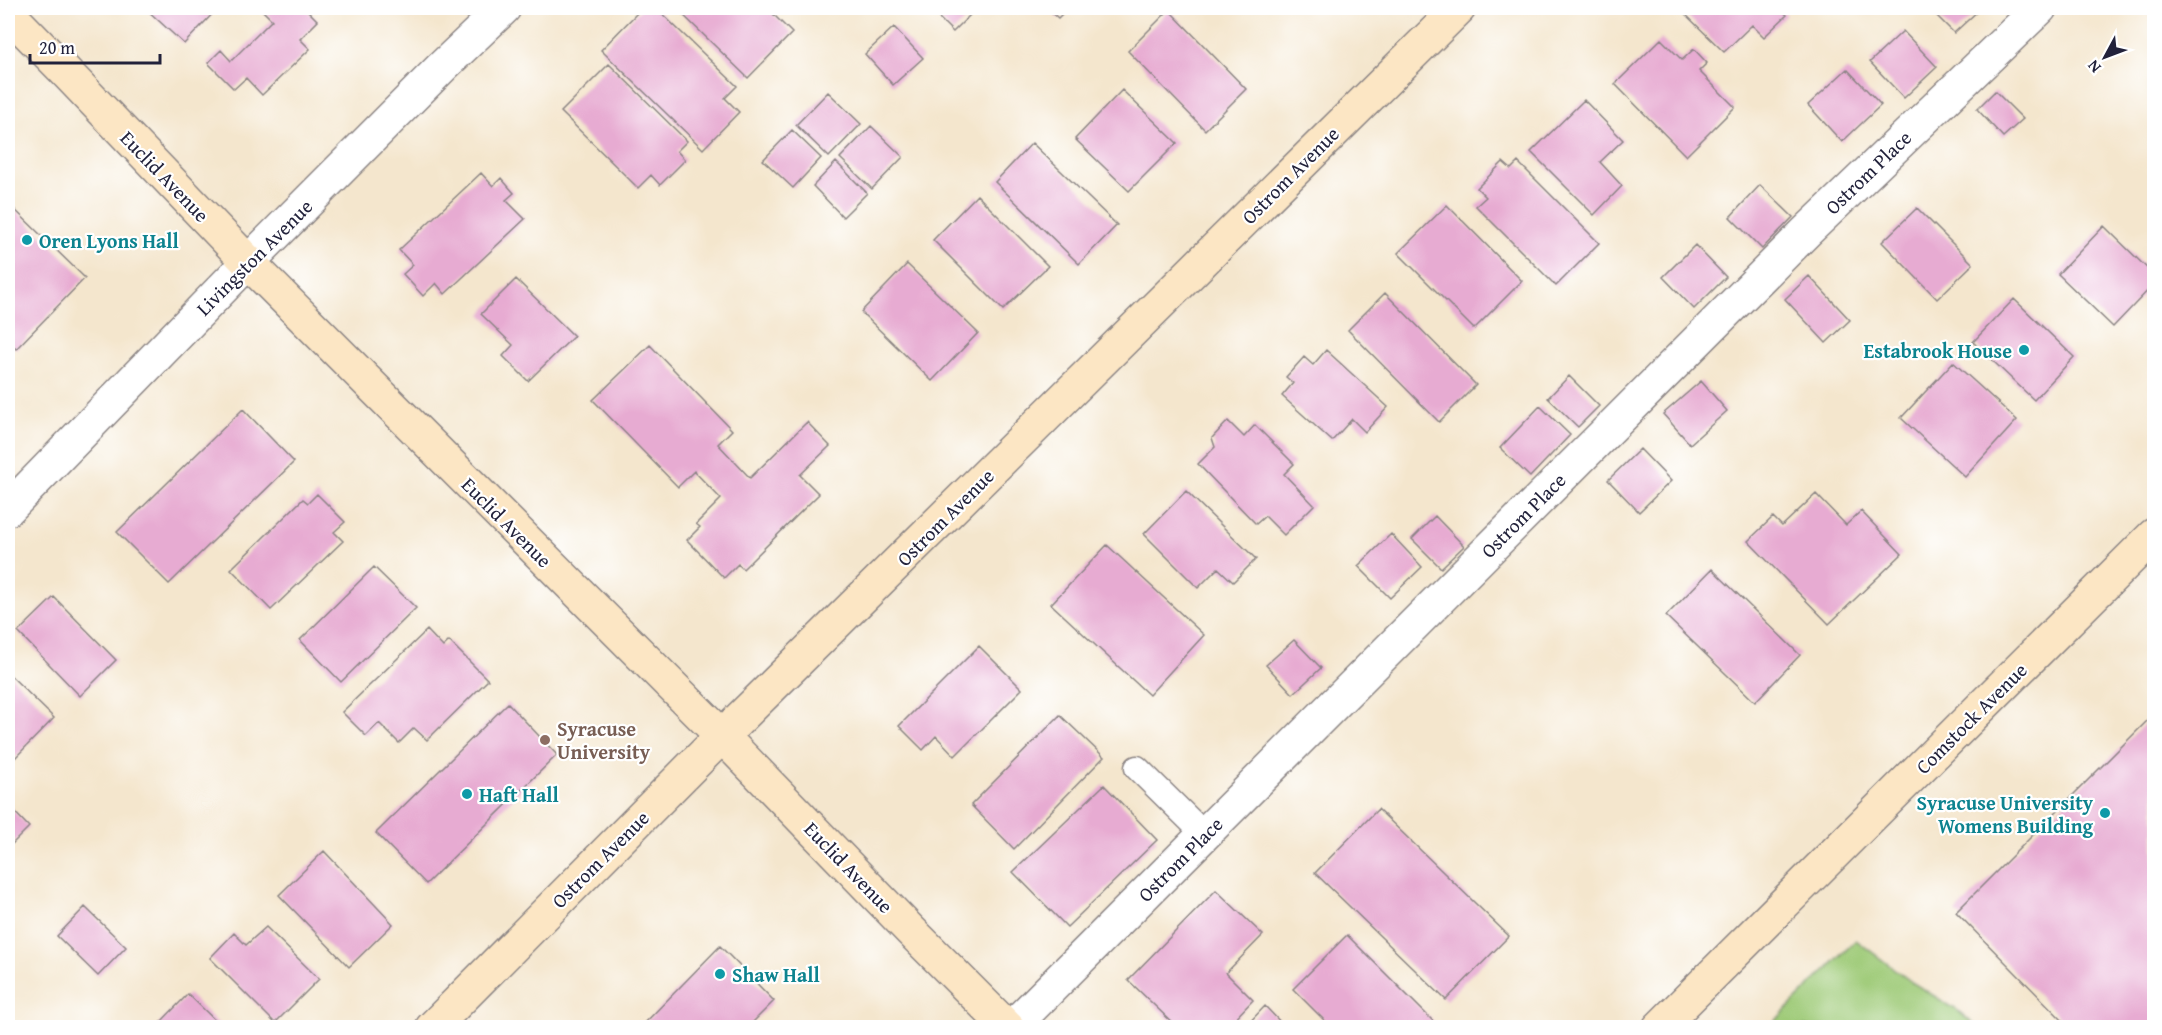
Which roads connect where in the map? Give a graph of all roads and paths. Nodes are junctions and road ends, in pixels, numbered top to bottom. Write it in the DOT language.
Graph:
graph roads {
  1 [pos="504,8"];
  2 [pos="1459,8"];
  3 [pos="2040,8"];
  4 [pos="8,13"];
  5 [pos="248,262"];
  6 [pos="8,509"];
  7 [pos="2154,535"];
  8 [pos="722,736"];
  9 [pos="1137,768"];
  10 [pos="1204,834"];
  11 [pos="432,1028"];
  12 [pos="1010,1028"];
  13 [pos="1659,1028"];
  1 -- 5 [label="street, Livingston Avenue"];
  2 -- 8 [label="street, Ostrom Avenue"];
  3 -- 10 [label="street, Ostrom Place"];
  4 -- 5 [label="street, Euclid Avenue"];
  5 -- 6 [label="street, Livingston Avenue"];
  5 -- 8 [label="street, Euclid Avenue"];
  7 -- 13 [label="street, Comstock Avenue"];
  8 -- 11 [label="street, Ostrom Avenue"];
  8 -- 12 [label="street, Euclid Avenue"];
  9 -- 10 [label="lane"];
  10 -- 12 [label="street, Ostrom Place"];
}
